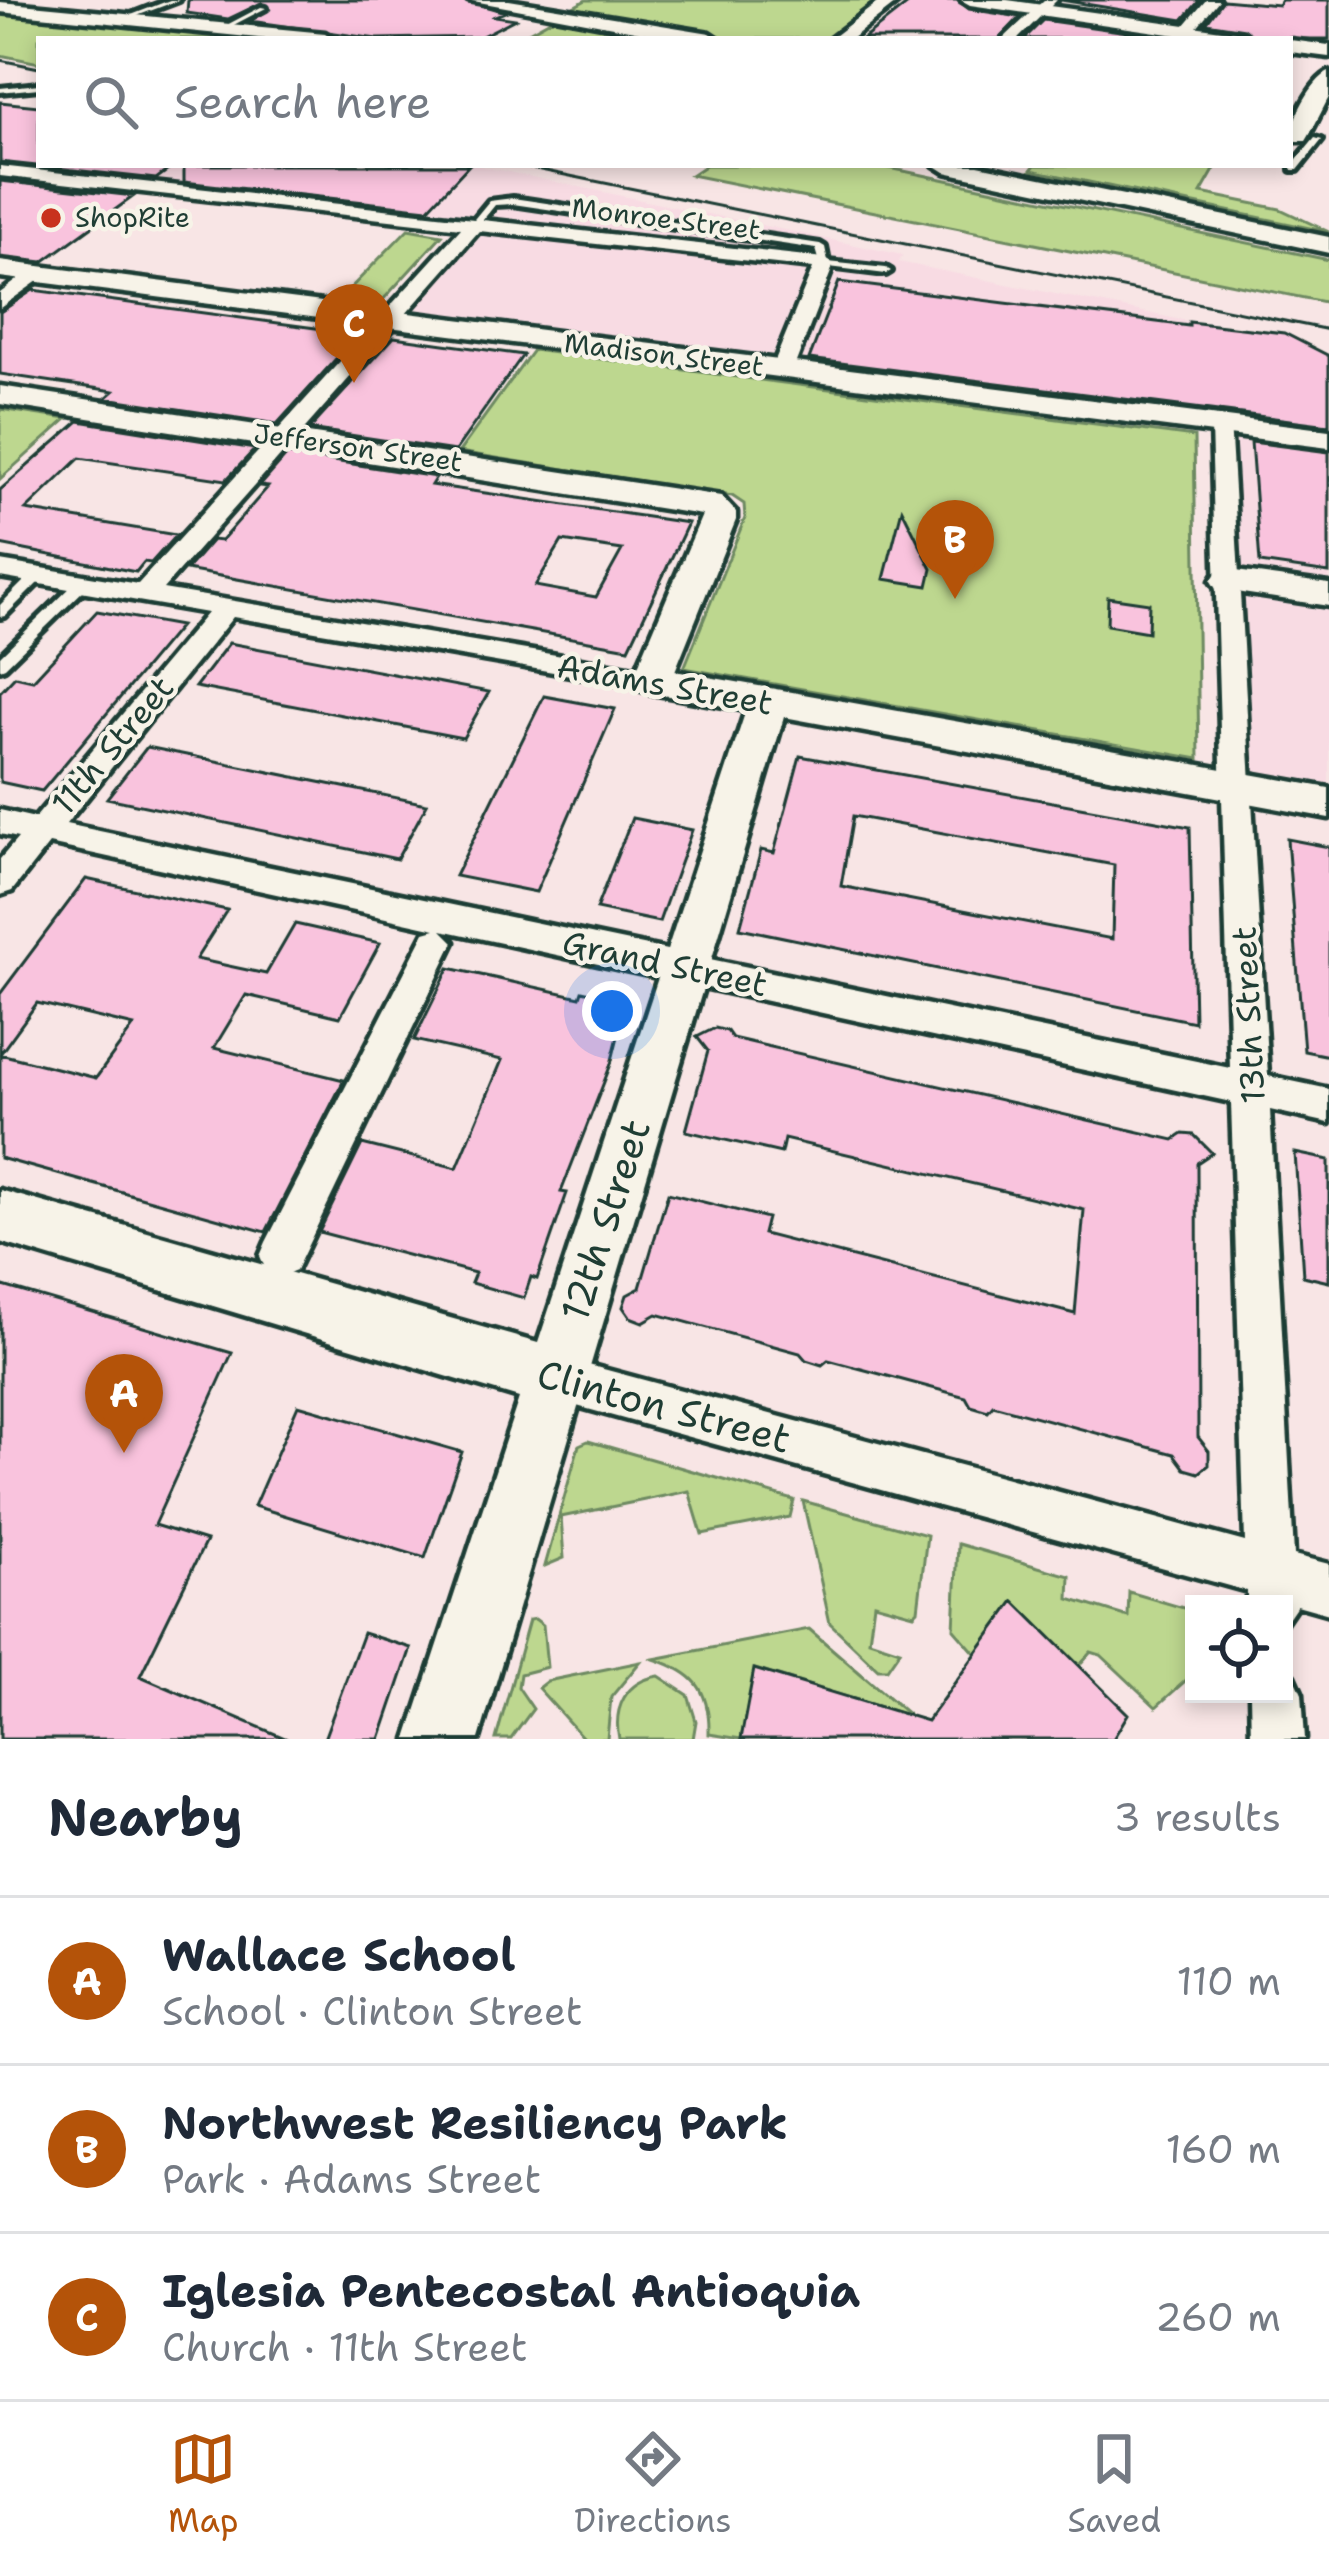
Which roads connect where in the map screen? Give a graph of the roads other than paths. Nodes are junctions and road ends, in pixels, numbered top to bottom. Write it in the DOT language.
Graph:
graph roads {
  1 [pos="176,0"];
  2 [pos="477,0"];
  3 [pos="571,0"];
  4 [pos="892,0"];
  5 [pos="970,0"];
  6 [pos="1213,0"];
  7 [pos="1045,5"];
  8 [pos="0,7"];
  9 [pos="263,8"];
  10 [pos="549,12"];
  11 [pos="124,20"];
  12 [pos="222,29"];
  13 [pos="514,30"];
  14 [pos="1183,35"];
  15 [pos="294,36"];
  16 [pos="692,36"];
  17 [pos="843,36"];
  18 [pos="1013,36"];
  19 [pos="1293,46"];
  20 [pos="1329,51"];
  21 [pos="1329,78"];
  22 [pos="36,86"];
  23 [pos="0,90"];
  24 [pos="1309,138"];
  25 [pos="1295,167"];
  26 [pos="959,168"];
  27 [pos="0,171"];
  28 [pos="475,224"];
  29 [pos="1329,245"];
  30 [pos="824,264"];
  31 [pos="0,269"];
  32 [pos="886,271"];
  33 [pos="38,273"];
  34 [pos="0,302"];
  35 [pos="391,319"];
  36 [pos="782,370"];
  37 [pos="0,394"];
  38 [pos="1222,426"];
  39 [pos="285,437"];
  40 [pos="1329,439"];
  41 [pos="0,568"];
  42 [pos="38,575"];
  43 [pos="1229,581"];
  44 [pos="83,583"];
  45 [pos="144,594"];
  46 [pos="1329,596"];
  47 [pos="225,609"];
  48 [pos="0,613"];
  49 [pos="0,664"];
  50 [pos="652,680"];
  51 [pos="769,702"];
  52 [pos="1236,786"];
  53 [pos="1329,803"];
  54 [pos="0,822"];
  55 [pos="41,831"];
  56 [pos="0,881"];
  57 [pos="437,942"];
  58 [pos="685,966"];
  59 [pos="1252,1089"];
  60 [pos="1329,1106"];
  61 [pos="0,1216"];
  62 [pos="281,1256"];
  63 [pos="555,1378"];
  64 [pos="1272,1588"];
  65 [pos="1329,1589"];
  66 [pos="1277,1703"];
  67 [pos="443,1739"];
  68 [pos="1279,1739"];
  1 -- 11 [label="lane"];
  2 -- 10 [label="street"];
  3 -- 10 [label="street"];
  4 -- 17 [label="street"];
  5 -- 7 [label="street"];
  6 -- 14 [label="street"];
  7 -- 14 [label="street"];
  7 -- 18 [label="street"];
  8 -- 11 [label="street"];
  9 -- 12 [label="lane"];
  10 -- 13 [label="street"];
  10 -- 16 [label="street"];
  11 -- 12 [label="street"];
  12 -- 15 [label="street"];
  19 -- 20 [label="street"];
  21 -- 24 [label="street"];
  22 -- 23 [label="lane"];
  24 -- 25 [label="lane"];
  26 -- 29 [label="street"];
  27 -- 28 [label="street, Monroe Street"];
  28 -- 30 [label="street, Monroe Street"];
  28 -- 30 [label="lane"];
  28 -- 35 [label="street"];
  30 -- 32 [label="lane"];
  30 -- 36 [label="street"];
  31 -- 33 [label="street, Madison Street"];
  33 -- 34 [label="street"];
  33 -- 35 [label="street, Madison Street"];
  35 -- 36 [label="street, Madison Street"];
  35 -- 39 [label="street"];
  36 -- 38 [label="street, Madison Street"];
  37 -- 39 [label="street, Jefferson Street"];
  38 -- 40 [label="street, Madison Street"];
  38 -- 43 [label="street, 13th Street"];
  39 -- 45 [label="street"];
  39 -- 50 [label="street, Jefferson Street"];
  41 -- 42 [label="street, Adams Street"];
  42 -- 44 [label="street, Adams Street"];
  42 -- 48 [label="lane"];
  43 -- 46 [label="street"];
  43 -- 52 [label="street, 13th Street"];
  44 -- 45 [label="street, Adams Street"];
  44 -- 49 [label="lane"];
  45 -- 47 [label="street, Adams Street"];
  47 -- 50 [label="street, Adams Street"];
  47 -- 55 [label="street, 11th Street"];
  50 -- 51 [label="street, Adams Street"];
  51 -- 52 [label="street, Adams Street"];
  51 -- 58 [label="street, 12th Street"];
  52 -- 53 [label="street, Adams Street"];
  52 -- 59 [label="street, 13th Street"];
  54 -- 55 [label="street, Grand Street"];
  55 -- 56 [label="street, 11th Street"];
  55 -- 58 [label="street, Grand Street"];
  57 -- 62 [label="street"];
  58 -- 59 [label="street, Grand Street"];
  58 -- 63 [label="street, 12th Street"];
  59 -- 60 [label="street, Grand Street"];
  59 -- 64 [label="street, 13th Street"];
  61 -- 63 [label="street, Clinton Street"];
  63 -- 64 [label="street, Clinton Street"];
  63 -- 67 [label="street, 12th Street"];
  64 -- 65 [label="street, Clinton Street"];
  66 -- 68 [label="street"];
}
